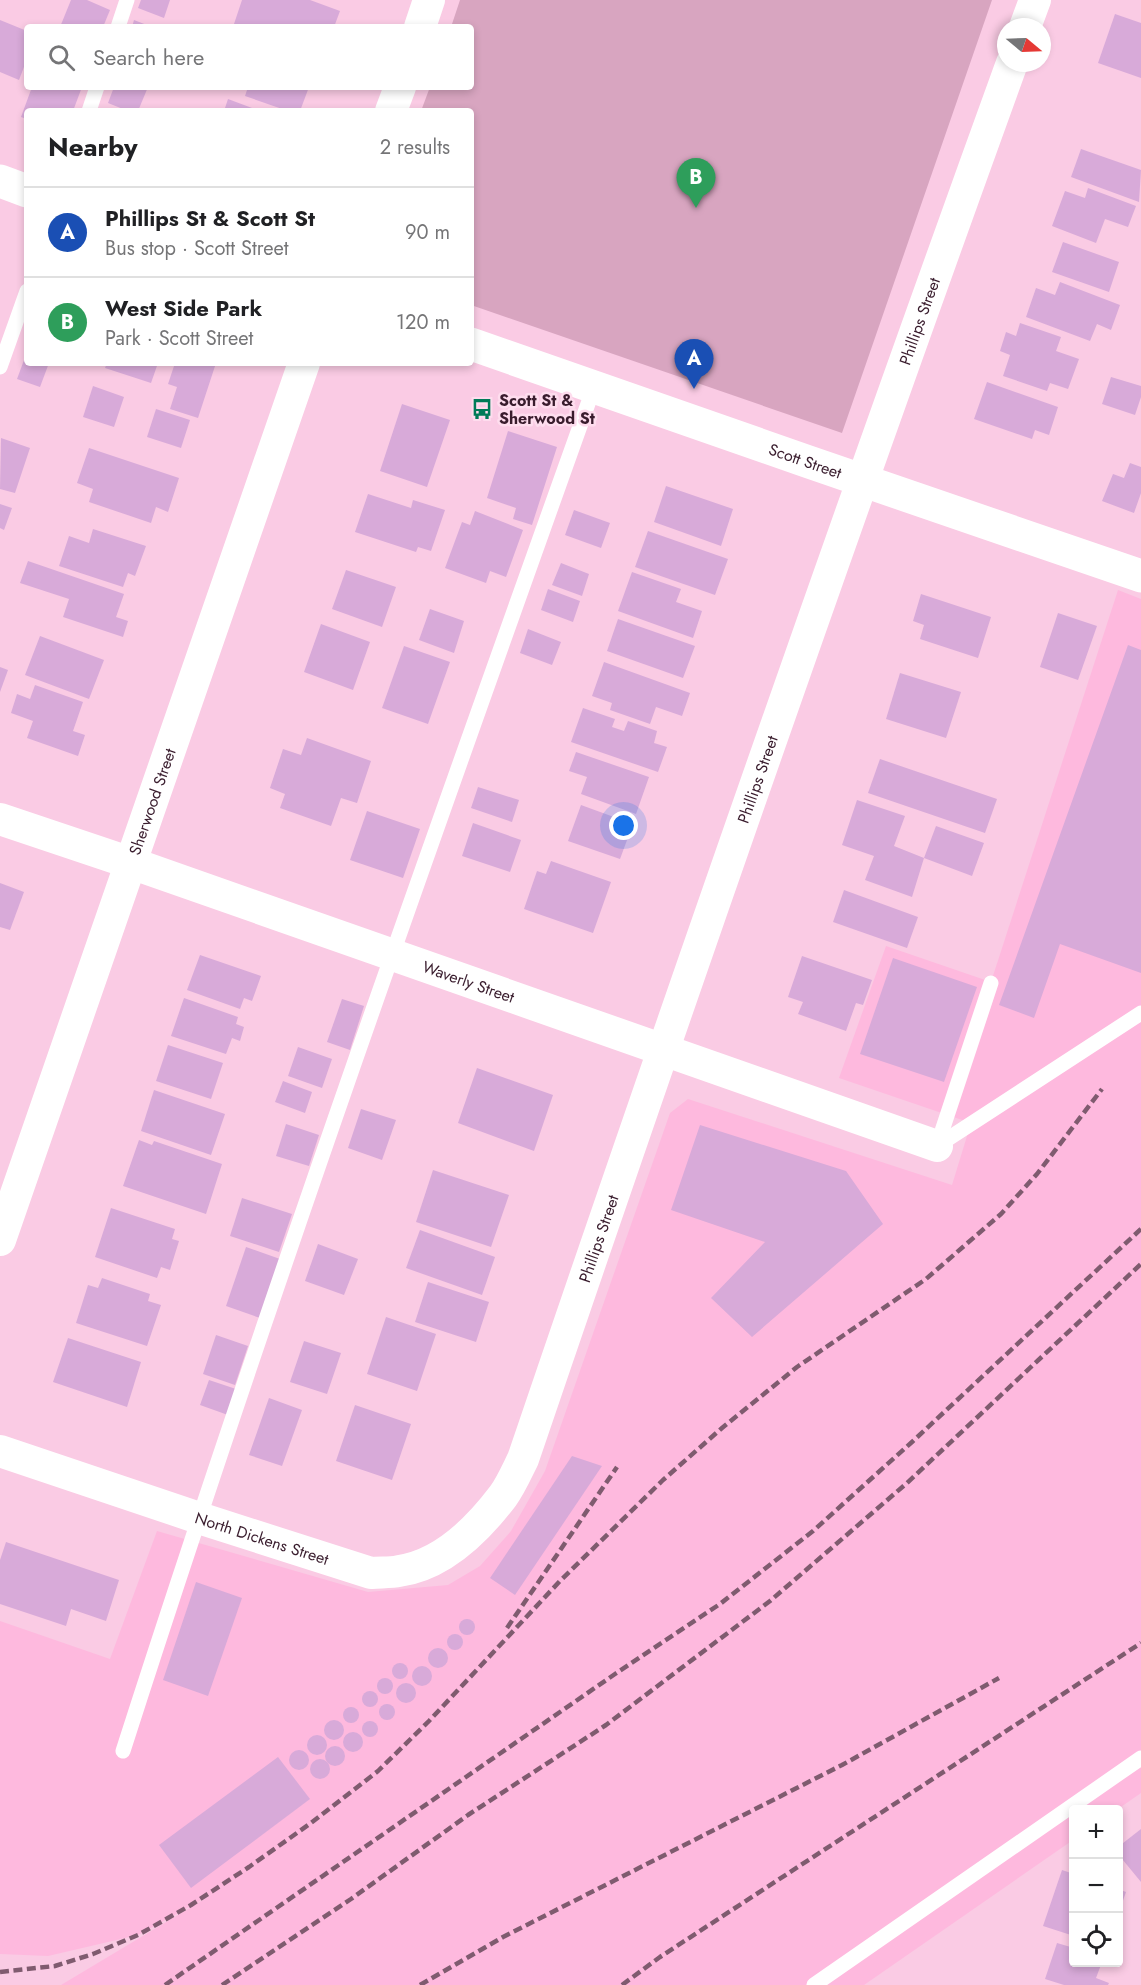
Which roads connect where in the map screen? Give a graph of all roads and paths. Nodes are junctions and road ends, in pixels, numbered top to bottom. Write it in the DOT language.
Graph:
graph roads {
  1 [pos="127,0"];
  2 [pos="429,0"];
  3 [pos="1035,0"];
  4 [pos="1028,18"];
  5 [pos="119,24"];
  6 [pos="421,24"];
  7 [pos="1009,72"];
  8 [pos="96,90"];
  9 [pos="398,90"];
  10 [pos="90,108"];
  11 [pos="392,108"];
  12 [pos="0,181"];
  13 [pos="24,190"];
  14 [pos="24,299"];
  15 [pos="474,345"];
  16 [pos="303,366"];
  17 [pos="0,367"];
  18 [pos="594,387"];
  19 [pos="862,480"];
  20 [pos="1141,576"];
  21 [pos="0,819"];
  22 [pos="131,862"];
  23 [pos="393,954"];
  24 [pos="991,983"];
  25 [pos="1141,1013"];
  26 [pos="663,1049"];
  27 [pos="938,1146"];
  28 [pos="0,1240"];
  29 [pos="0,1451"];
  30 [pos="504,1495"];
  31 [pos="199,1518"];
  32 [pos="123,1751"];
  33 [pos="1141,1758"];
  34 [pos="814,1985"];
  1 -- 5 [label="lane"];
  2 -- 6 [label="street"];
  3 -- 4 [label="street"];
  7 -- 19 [label="street, Phillips Street"];
  8 -- 10 [label="lane"];
  9 -- 11 [label="street"];
  12 -- 13 [label="street"];
  14 -- 17 [label="lane"];
  15 -- 18 [label="street, Scott Street"];
  16 -- 22 [label="street, Sherwood Street"];
  18 -- 19 [label="street, Scott Street"];
  18 -- 23 [label="lane"];
  19 -- 20 [label="street, Scott Street"];
  19 -- 26 [label="street, Phillips Street"];
  21 -- 22 [label="street, Waverly Street"];
  22 -- 23 [label="street, Waverly Street"];
  22 -- 28 [label="street, Sherwood Street"];
  23 -- 26 [label="street, Waverly Street"];
  23 -- 31 [label="lane"];
  24 -- 27 [label="lane"];
  25 -- 27 [label="lane"];
  26 -- 27 [label="street, Waverly Street"];
  26 -- 30 [label="street, Phillips Street"];
  29 -- 31 [label="street, North Dickens Street"];
  30 -- 31 [label="street, North Dickens Street"];
  31 -- 32 [label="lane"];
  33 -- 34 [label="lane"];
}
